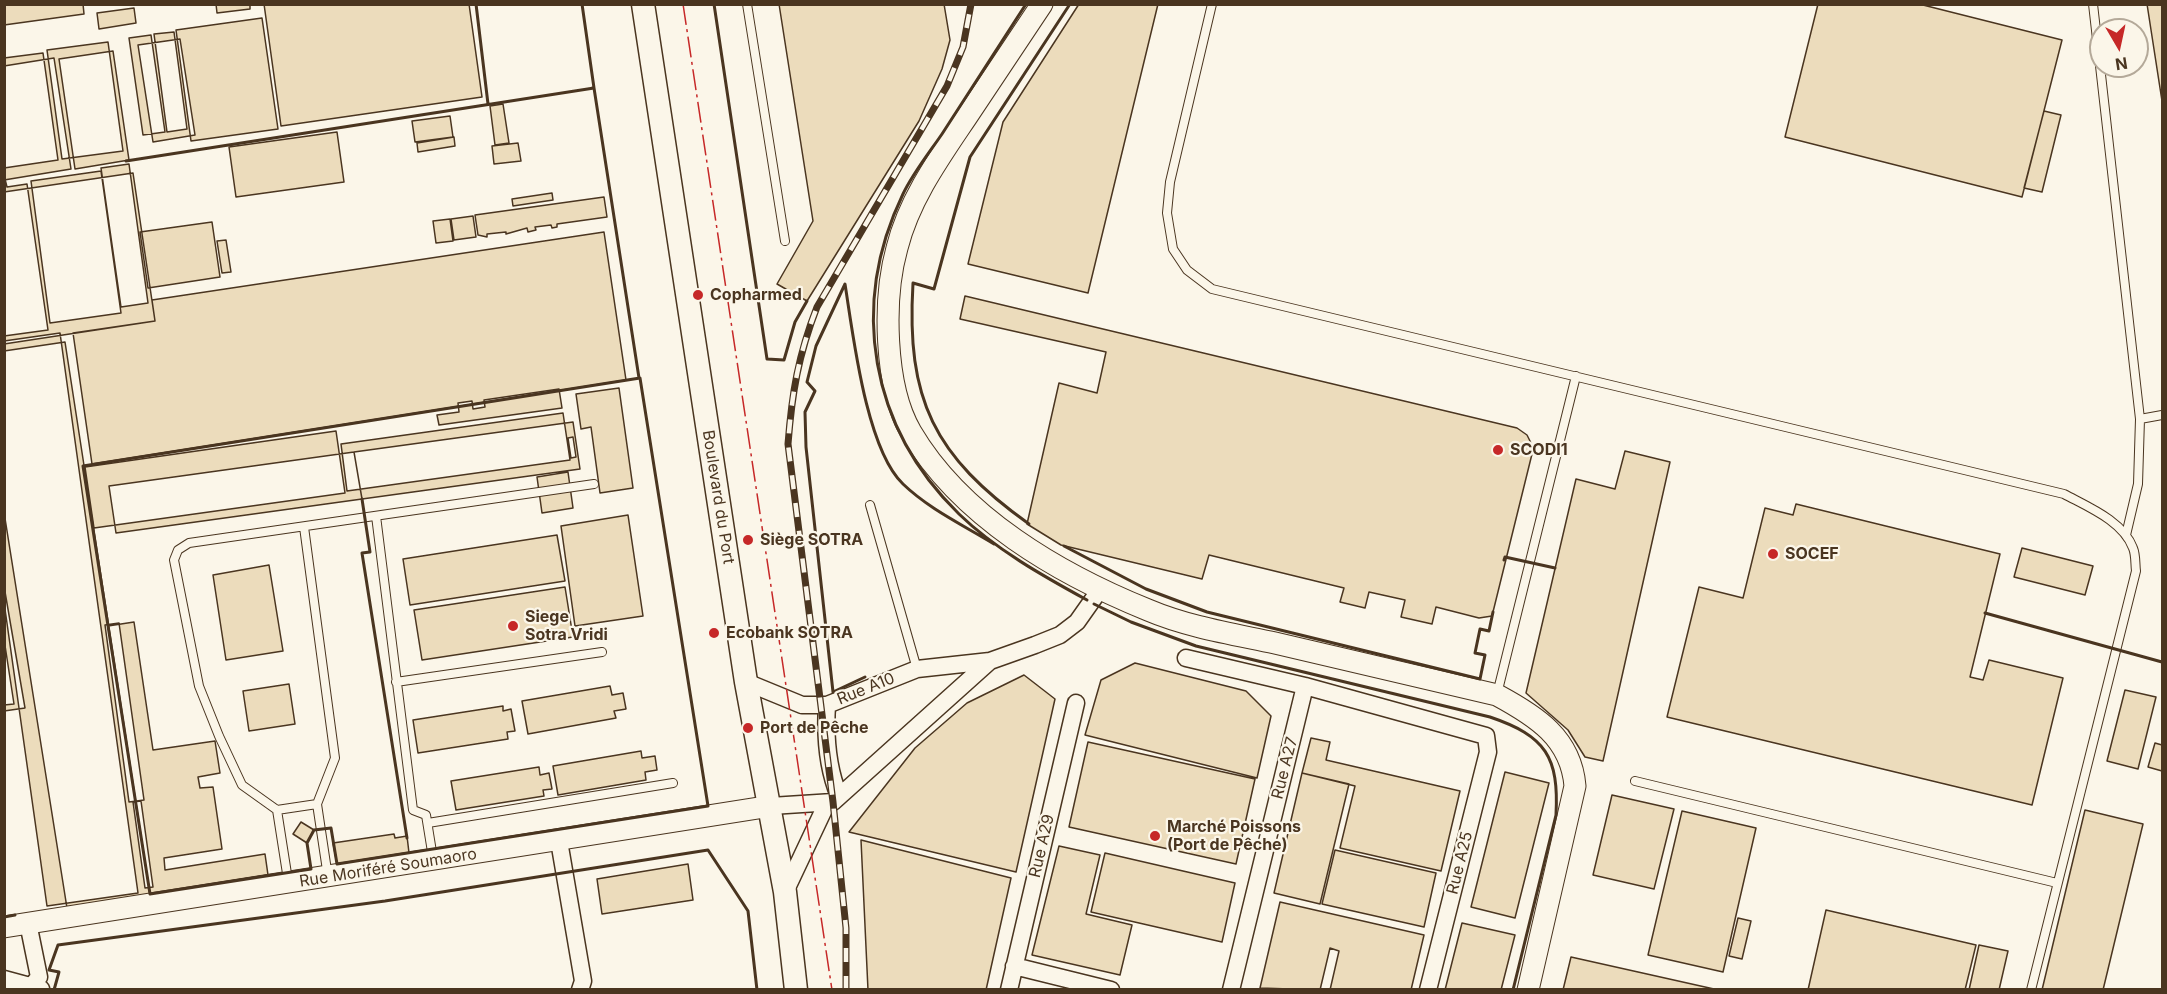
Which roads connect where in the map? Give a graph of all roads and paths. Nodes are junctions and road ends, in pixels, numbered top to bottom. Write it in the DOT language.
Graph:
graph roads {
  1 [pos="643,4"];
  2 [pos="747,4"];
  3 [pos="1042,4"];
  4 [pos="1212,4"];
  5 [pos="2093,4"];
  6 [pos="785,241"];
  7 [pos="1576,376"];
  8 [pos="2163,415"];
  9 [pos="2140,418"];
  10 [pos="594,484"];
  11 [pos="870,505"];
  12 [pos="376,516"];
  13 [pos="304,527"];
  14 [pos="2126,535"];
  15 [pos="1101,588"];
  16 [pos="602,652"];
  17 [pos="1186,658"];
  18 [pos="990,661"];
  19 [pos="917,669"];
  20 [pos="396,682"];
  21 [pos="746,682"];
  22 [pos="1305,686"];
  23 [pos="1497,694"];
  24 [pos="1076,703"];
  25 [pos="827,705"];
  26 [pos="1635,781"];
  27 [pos="673,783"];
  28 [pos="833,800"];
  29 [pos="317,804"];
  30 [pos="771,806"];
  31 [pos="277,810"];
  32 [pos="428,823"];
  33 [pos="559,841"];
  34 [pos="434,861"];
  35 [pos="328,878"];
  36 [pos="2057,883"];
  37 [pos="288,884"];
  38 [pos="785,892"];
  39 [pos="28,924"];
  40 [pos="4,927"];
  41 [pos="1014,966"];
  42 [pos="4,979"];
  43 [pos="36,988"];
  44 [pos="580,990"];
  45 [pos="796,990"];
  46 [pos="1009,990"];
  47 [pos="1111,990"];
  48 [pos="1230,990"];
  49 [pos="1428,990"];
  50 [pos="1528,990"];
  51 [pos="2031,990"];
  1 -- 21 [label="main road, Boulevard du Port"];
  2 -- 6 [label="lane"];
  3 -- 15 [label="street"];
  4 -- 7 [label="lane"];
  5 -- 9 [label="lane"];
  7 -- 14 [label="lane"];
  7 -- 23 [label="lane"];
  8 -- 9 [label="lane"];
  9 -- 14 [label="lane"];
  10 -- 12 [label="lane"];
  11 -- 19 [label="lane"];
  12 -- 13 [label="lane"];
  12 -- 20 [label="lane"];
  13 -- 29 [label="lane"];
  13 -- 31 [label="lane"];
  14 -- 36 [label="lane"];
  15 -- 18 [label="street, Rue A10"];
  15 -- 23 [label="street"];
  16 -- 20 [label="lane"];
  17 -- 22 [label="street"];
  18 -- 19 [label="street, Rue A10"];
  18 -- 28 [label="street, Rue A10"];
  19 -- 25 [label="street, Rue A10"];
  20 -- 32 [label="lane"];
  21 -- 25 [label="street, Rue A10"];
  21 -- 30 [label="main road, Boulevard du Port"];
  22 -- 48 [label="street, Rue A27"];
  22 -- 49 [label="street, Rue A25"];
  23 -- 50 [label="street"];
  24 -- 41 [label="street, Rue A29"];
  25 -- 28 [label="street"];
  26 -- 36 [label="lane"];
  27 -- 32 [label="lane"];
  28 -- 30 [label="street"];
  28 -- 38 [label="street, Rue A10"];
  29 -- 31 [label="lane"];
  29 -- 35 [label="lane"];
  30 -- 33 [label="street, Rue Moriféré Soumaoro"];
  30 -- 38 [label="main road, Boulevard du Port"];
  31 -- 37 [label="lane"];
  32 -- 34 [label="lane"];
  33 -- 34 [label="street, Rue Moriféré Soumaoro"];
  33 -- 44 [label="street"];
  34 -- 35 [label="street, Rue Moriféré Soumaoro"];
  35 -- 37 [label="street, Rue Moriféré Soumaoro"];
  36 -- 51 [label="lane"];
  37 -- 39 [label="street, Rue Moriféré Soumaoro"];
  38 -- 45 [label="main road, Boulevard du Port"];
  39 -- 40 [label="street, Rue Moriféré Soumaoro"];
  39 -- 43 [label="street"];
  41 -- 46 [label="street, Rue A29"];
  41 -- 47 [label="street"];
  42 -- 43 [label="street"];
}
